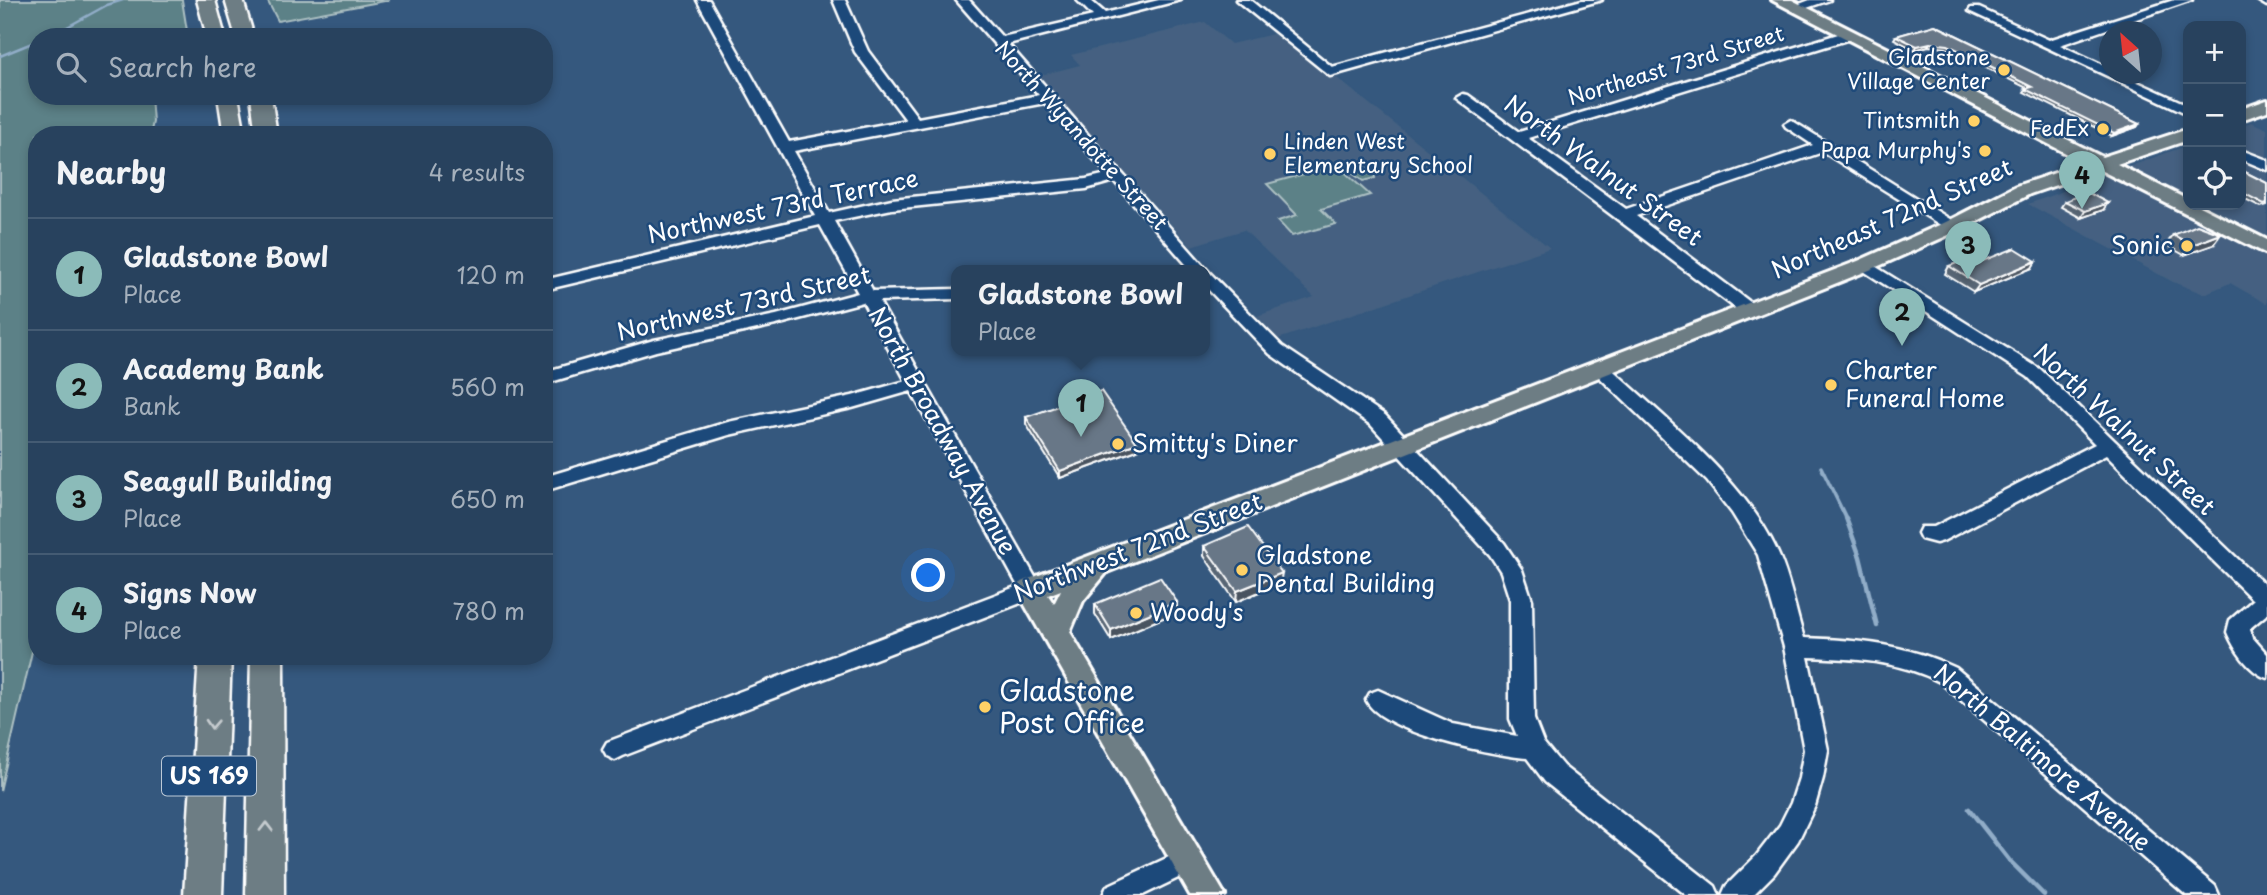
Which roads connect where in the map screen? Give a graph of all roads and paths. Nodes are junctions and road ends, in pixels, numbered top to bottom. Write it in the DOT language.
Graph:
graph roads {
  1 [pos="206,0"];
  2 [pos="234,0"];
  3 [pos="703,0"];
  4 [pos="839,0"];
  5 [pos="962,0"];
  6 [pos="1083,0"];
  7 [pos="1175,0"];
  8 [pos="1242,0"];
  9 [pos="1596,0"];
  10 [pos="1824,0"];
  11 [pos="2186,0"];
  12 [pos="1788,4"];
  13 [pos="1975,11"];
  14 [pos="1103,18"];
  15 [pos="214,28"];
  16 [pos="242,28"];
  17 [pos="1848,35"];
  18 [pos="998,42"];
  19 [pos="2048,45"];
  20 [pos="2099,68"];
  21 [pos="2133,84"];
  22 [pos="1047,98"];
  23 [pos="1463,98"];
  24 [pos="2267,104"];
  25 [pos="230,105"];
  26 [pos="262,105"];
  27 [pos="2183,108"];
  28 [pos="2246,113"];
  29 [pos="915,123"];
  30 [pos="1791,124"];
  31 [pos="233,126"];
  32 [pos="266,126"];
  33 [pos="2183,136"];
  34 [pos="1516,137"];
  35 [pos="1825,146"];
  36 [pos="786,149"];
  37 [pos="2246,156"];
  38 [pos="2100,165"];
  39 [pos="2267,166"];
  40 [pos="1117,176"];
  41 [pos="1625,215"];
  42 [pos="823,218"];
  43 [pos="1953,226"];
  44 [pos="2267,248"];
  45 [pos="1195,265"];
  46 [pos="1865,265"];
  47 [pos="1210,282"];
  48 [pos="553,283"];
  49 [pos="951,295"];
  50 [pos="867,296"];
  51 [pos="1748,309"];
  52 [pos="1659,344"];
  53 [pos="1600,367"];
  54 [pos="553,375"];
  55 [pos="916,384"];
  56 [pos="1401,444"];
  57 [pos="2107,446"];
  58 [pos="553,481"];
  59 [pos="1928,533"];
  60 [pos="1101,563"];
  61 [pos="1031,590"];
  62 [pos="2267,600"];
  63 [pos="1057,632"];
  64 [pos="1795,647"];
  65 [pos="215,665"];
  66 [pos="267,665"];
  67 [pos="2267,669"];
  68 [pos="1378,700"];
  69 [pos="1534,748"];
  70 [pos="615,749"];
  71 [pos="1188,860"];
  72 [pos="203,895"];
  73 [pos="265,895"];
  74 [pos="1116,895"];
  75 [pos="1208,895"];
  76 [pos="1706,895"];
  77 [pos="1735,895"];
  78 [pos="2206,895"];
  1 -- 15 [label="highway"];
  2 -- 16 [label="highway"];
  3 -- 36 [label="street, North Broadway Avenue"];
  4 -- 29 [label="street"];
  5 -- 18 [label="street, North Wyandotte Street"];
  6 -- 14 [label="street"];
  7 -- 14 [label="street"];
  8 -- 9 [label="street"];
  10 -- 12 [label="street"];
  11 -- 19 [label="street"];
  12 -- 17 [label="main road"];
  13 -- 19 [label="street"];
  14 -- 18 [label="street"];
  17 -- 34 [label="street, Northeast 73rd Street"];
  17 -- 38 [label="main road"];
  18 -- 22 [label="street, North Wyandotte Street"];
  19 -- 20 [label="street"];
  21 -- 27 [label="street"];
  22 -- 29 [label="street"];
  22 -- 40 [label="street, North Wyandotte Street"];
  23 -- 34 [label="street, North Walnut Street"];
  24 -- 28 [label="main road"];
  25 -- 31 [label="highway"];
  26 -- 32 [label="highway"];
  29 -- 36 [label="street"];
  30 -- 35 [label="street"];
  33 -- 38 [label="main road, Northeast 72nd Street"];
  34 -- 41 [label="street, North Walnut Street"];
  35 -- 41 [label="street"];
  35 -- 43 [label="street"];
  36 -- 42 [label="street, North Broadway Avenue"];
  37 -- 39 [label="street"];
  38 -- 43 [label="main road, Northeast 72nd Street"];
  38 -- 44 [label="main road"];
  40 -- 42 [label="street, Northwest 73rd Terrace"];
  40 -- 45 [label="street, North Wyandotte Street"];
  41 -- 51 [label="street, North Walnut Street"];
  42 -- 48 [label="street, Northwest 73rd Terrace"];
  42 -- 50 [label="street, North Broadway Avenue"];
  43 -- 46 [label="main road, Northeast 72nd Street"];
  46 -- 51 [label="main road, Northeast 72nd Street"];
  46 -- 57 [label="street, North Walnut Street"];
  47 -- 56 [label="street, North Wyandotte Street"];
  49 -- 50 [label="street, Northwest 73rd Street"];
  50 -- 54 [label="street, Northwest 73rd Street"];
  50 -- 55 [label="street, North Broadway Avenue"];
  51 -- 52 [label="main road, Northeast 72nd Street"];
  52 -- 53 [label="main road, Northwest 72nd Street"];
  53 -- 56 [label="main road, Northwest 72nd Street"];
  53 -- 64 [label="street"];
  55 -- 58 [label="street"];
  55 -- 61 [label="street, North Broadway Avenue"];
  56 -- 60 [label="main road, Northwest 72nd Street"];
  56 -- 69 [label="street, North Wyandotte Street"];
  57 -- 59 [label="street"];
  57 -- 62 [label="street, North Walnut Street"];
  60 -- 61 [label="main road, Northwest 72nd Street"];
  60 -- 63 [label="main road"];
  61 -- 63 [label="main road, North Broadway Avenue"];
  61 -- 70 [label="street, Northwest 72nd Street"];
  62 -- 67 [label="street"];
  63 -- 71 [label="main road, North Broadway Avenue"];
  64 -- 77 [label="street"];
  64 -- 78 [label="street, North Baltimore Avenue"];
  65 -- 72 [label="highway, US 169, one-way"];
  73 -- 66 [label="highway, US 169, one-way"];
  68 -- 69 [label="street"];
  69 -- 76 [label="street, North Wyandotte Street"];
  71 -- 74 [label="street"];
  71 -- 75 [label="main road, North Broadway Avenue"];
}
